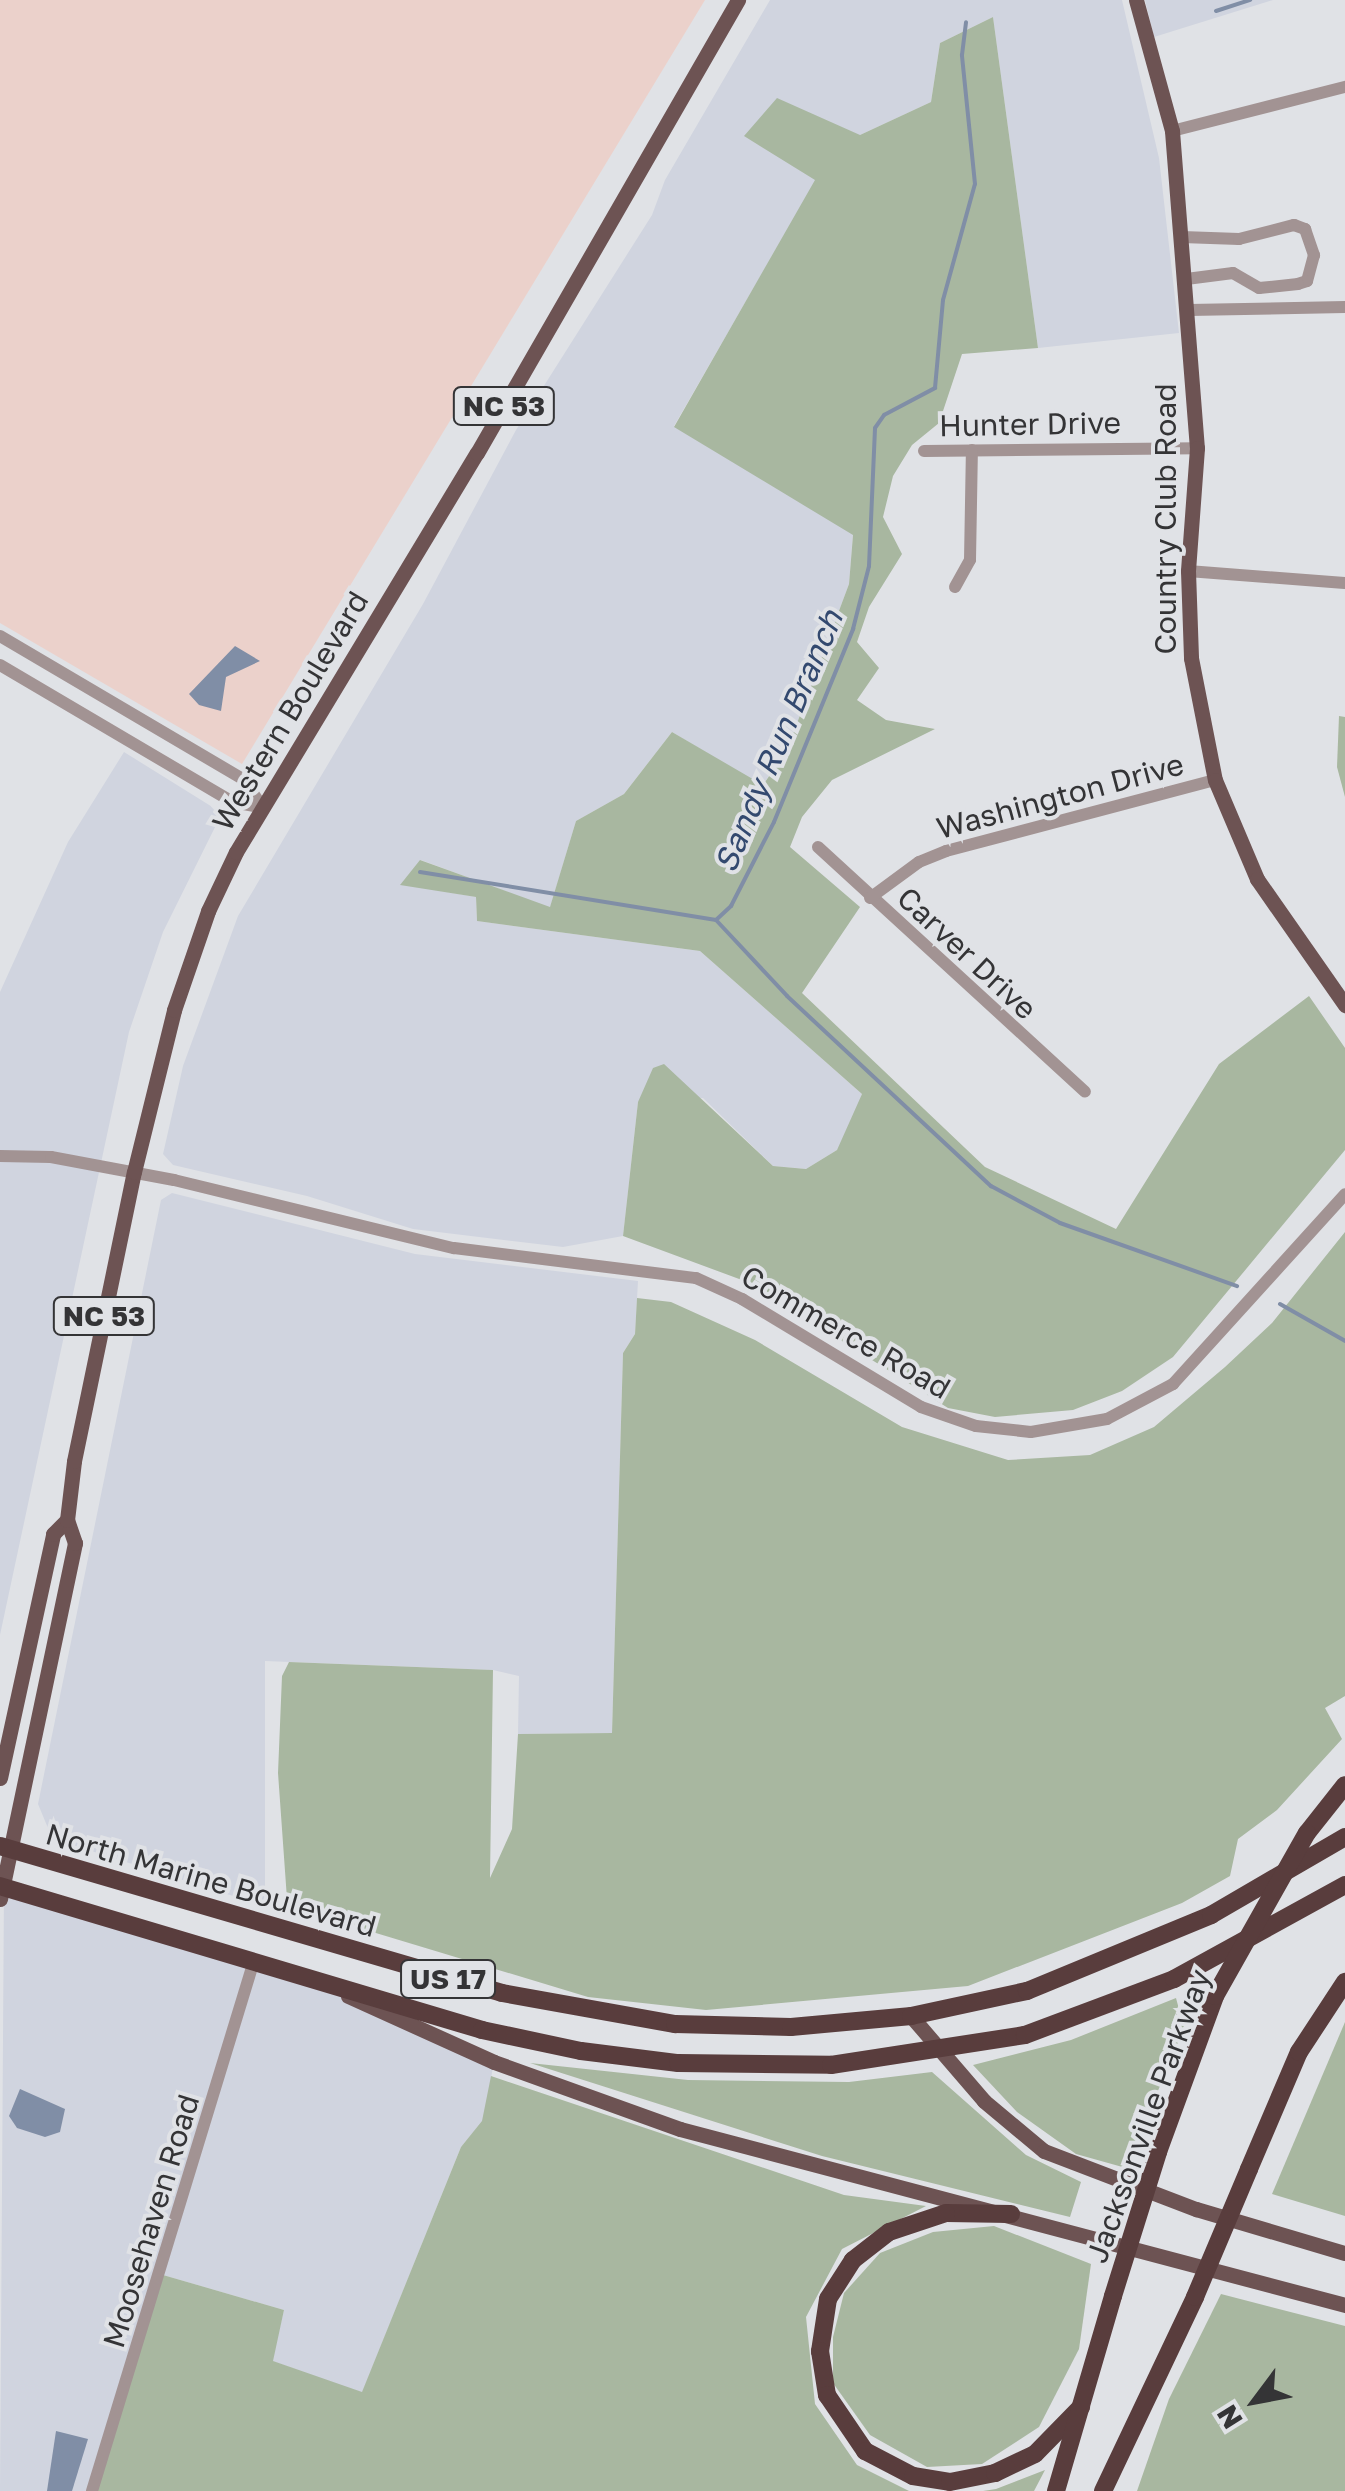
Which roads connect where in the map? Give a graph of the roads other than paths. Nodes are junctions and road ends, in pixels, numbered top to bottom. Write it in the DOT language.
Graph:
graph roads {
  1 [pos="738,0"];
  2 [pos="1136,0"];
  3 [pos="1345,88"];
  4 [pos="1172,131"];
  5 [pos="1182,237"];
  6 [pos="1186,279"];
  7 [pos="1345,307"];
  8 [pos="1189,310"];
  9 [pos="1197,448"];
  10 [pos="972,450"];
  11 [pos="924,451"];
  12 [pos="1188,571"];
  13 [pos="1345,583"];
  14 [pos="955,587"];
  15 [pos="0,636"];
  16 [pos="0,665"];
  17 [pos="1215,780"];
  18 [pos="263,808"];
  19 [pos="818,847"];
  20 [pos="870,898"];
  21 [pos="1345,1005"];
  22 [pos="1085,1092"];
  23 [pos="0,1156"];
  24 [pos="134,1172"];
  25 [pos="1345,1194"];
  26 [pos="67,1520"];
  27 [pos="0,1778"];
  28 [pos="1345,1786"];
  29 [pos="1345,1837"];
  30 [pos="7,1848"];
  31 [pos="1345,1885"];
  32 [pos="2,1891"];
  33 [pos="253,1964"];
  34 [pos="317,1982"];
  35 [pos="1345,1982"];
  36 [pos="911,2016"];
  37 [pos="942,2049"];
  38 [pos="1011,2214"];
  39 [pos="1345,2253"];
  40 [pos="1345,2304"];
  41 [pos="1081,2407"];
  42 [pos="92,2491"];
  43 [pos="1056,2491"];
  44 [pos="1102,2491"];
  1 -- 18 [label="main road, Western Boulevard / NC 53"];
  2 -- 4 [label="main road, Country Club Road"];
  3 -- 4 [label="street"];
  4 -- 5 [label="main road, Country Club Road"];
  5 -- 6 [label="main road, Country Club Road"];
  5 -- 6 [label="street"];
  6 -- 8 [label="main road, Country Club Road"];
  7 -- 8 [label="street"];
  8 -- 9 [label="main road, Country Club Road"];
  9 -- 10 [label="street, Hunter Drive"];
  9 -- 12 [label="main road, Country Club Road"];
  10 -- 11 [label="street, Hunter Drive"];
  10 -- 14 [label="street"];
  12 -- 13 [label="street"];
  12 -- 17 [label="main road, Country Club Road"];
  15 -- 18 [label="street"];
  16 -- 18 [label="street"];
  17 -- 20 [label="street, Washington Drive"];
  17 -- 21 [label="main road, Country Club Road"];
  18 -- 24 [label="main road, Western Boulevard / NC 53"];
  19 -- 20 [label="street, Carver Drive"];
  20 -- 22 [label="street, Carver Drive"];
  23 -- 24 [label="street, Commerce Road"];
  24 -- 25 [label="street, Commerce Road"];
  24 -- 26 [label="main road, Western Boulevard / NC 53"];
  26 -- 27 [label="main road, Western Boulevard / NC 53"];
  26 -- 30 [label="main road, Western Boulevard / NC 53"];
  28 -- 41 [label="highway, Jacksonville Parkway, bridge"];
  29 -- 36 [label="highway, US 17"];
  30 -- 32 [label="main road, Western Boulevard / NC 53"];
  30 -- 36 [label="highway, North Marine Boulevard / US 17"];
  31 -- 37 [label="highway, US 17"];
  32 -- 33 [label="highway, US 17"];
  33 -- 34 [label="highway, US 17"];
  33 -- 42 [label="street, Moosehaven Road"];
  34 -- 37 [label="highway, US 17"];
  34 -- 38 [label="main road"];
  35 -- 44 [label="highway, bridge"];
  36 -- 37 [label="main road"];
  37 -- 39 [label="main road"];
  38 -- 40 [label="main road"];
  38 -- 41 [label="highway"];
  41 -- 43 [label="highway, Jacksonville Parkway"];
}
